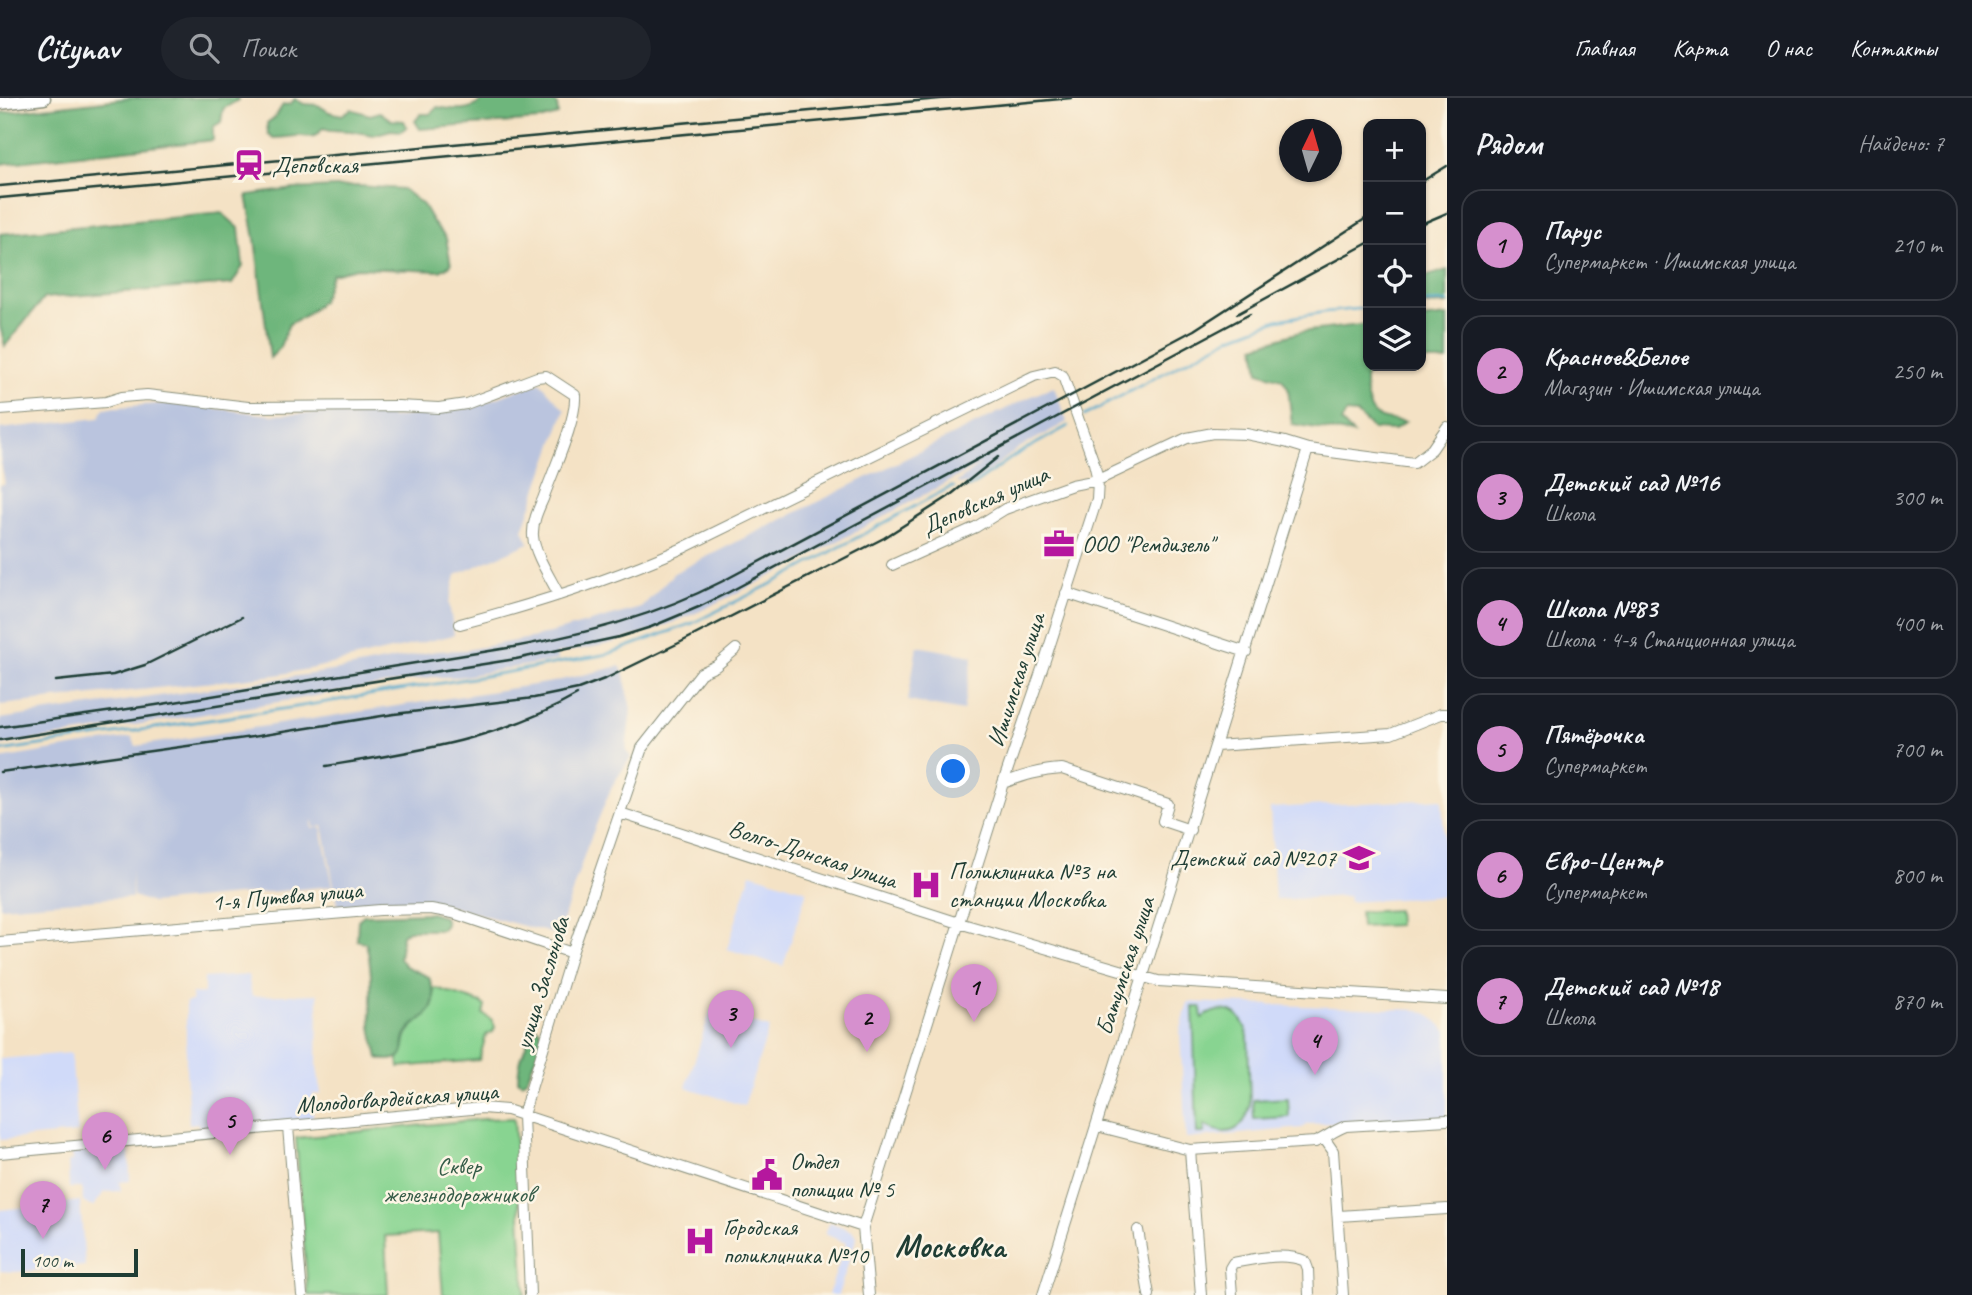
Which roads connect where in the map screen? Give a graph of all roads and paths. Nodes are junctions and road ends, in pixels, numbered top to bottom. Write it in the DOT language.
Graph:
graph roads {
  1 [pos="44,98"];
  2 [pos="0,103"];
  3 [pos="0,410"];
  4 [pos="1447,427"];
  5 [pos="1308,449"];
  6 [pos="1098,480"];
  7 [pos="892,565"];
  8 [pos="1066,593"];
  9 [pos="559,595"];
  10 [pos="460,624"];
  11 [pos="736,649"];
  12 [pos="1245,652"];
  13 [pos="1447,714"];
  14 [pos="1216,746"];
  15 [pos="1003,783"];
  16 [pos="620,813"];
  17 [pos="1190,830"];
  18 [pos="958,923"];
  19 [pos="0,942"];
  20 [pos="572,953"];
  21 [pos="1144,978"];
  22 [pos="1447,999"];
  23 [pos="523,1115"];
  24 [pos="1447,1120"];
  25 [pos="1097,1126"];
  26 [pos="288,1127"];
  27 [pos="1324,1138"];
  28 [pos="1190,1150"];
  29 [pos="0,1153"];
  30 [pos="1447,1209"];
  31 [pos="1339,1216"];
  32 [pos="863,1227"];
  33 [pos="1138,1230"];
  34 [pos="302,1295"];
  35 [pos="530,1295"];
  36 [pos="869,1295"];
  37 [pos="1043,1295"];
  38 [pos="1149,1295"];
  39 [pos="1201,1295"];
  40 [pos="1232,1295"];
  41 [pos="1309,1295"];
  42 [pos="1343,1295"];
  1 -- 2 [label="main road"];
  3 -- 9 [label="street"];
  4 -- 5 [label="street, Деповская улица"];
  5 -- 6 [label="street, Деповская улица"];
  5 -- 12 [label="street, Батумская улица"];
  6 -- 7 [label="street, Деповская улица"];
  6 -- 8 [label="street, Ишимская улица"];
  6 -- 9 [label="street"];
  8 -- 12 [label="street"];
  8 -- 15 [label="street, Ишимская улица"];
  9 -- 10 [label="street"];
  11 -- 16 [label="street"];
  12 -- 14 [label="street, Батумская улица"];
  13 -- 14 [label="street"];
  14 -- 17 [label="street, Батумская улица"];
  15 -- 17 [label="street"];
  15 -- 18 [label="street, Ишимская улица"];
  16 -- 18 [label="street, Волго-Донская улица"];
  16 -- 20 [label="street, улица Заслонова"];
  17 -- 21 [label="street, Батумская улица"];
  18 -- 21 [label="street, Волго-Донская улица"];
  18 -- 32 [label="street, Ишимская улица"];
  19 -- 20 [label="street, 1-я Путевая улица"];
  20 -- 23 [label="street, улица Заслонова"];
  21 -- 22 [label="street, Волго-Донская улица"];
  21 -- 25 [label="street, Батумская улица"];
  23 -- 26 [label="street, Молодогвардейская улица"];
  23 -- 32 [label="street, Молодогвардейская улица"];
  23 -- 35 [label="street, улица Заслонова"];
  24 -- 27 [label="street"];
  25 -- 28 [label="street"];
  25 -- 37 [label="street, Батумская улица"];
  26 -- 29 [label="street, Молодогвардейская улица"];
  26 -- 34 [label="street"];
  27 -- 28 [label="street"];
  27 -- 31 [label="street"];
  28 -- 39 [label="street"];
  30 -- 31 [label="street"];
  31 -- 42 [label="street"];
  32 -- 36 [label="street, Ишимская улица"];
  33 -- 38 [label="street"];
  40 -- 41 [label="street"];
}
